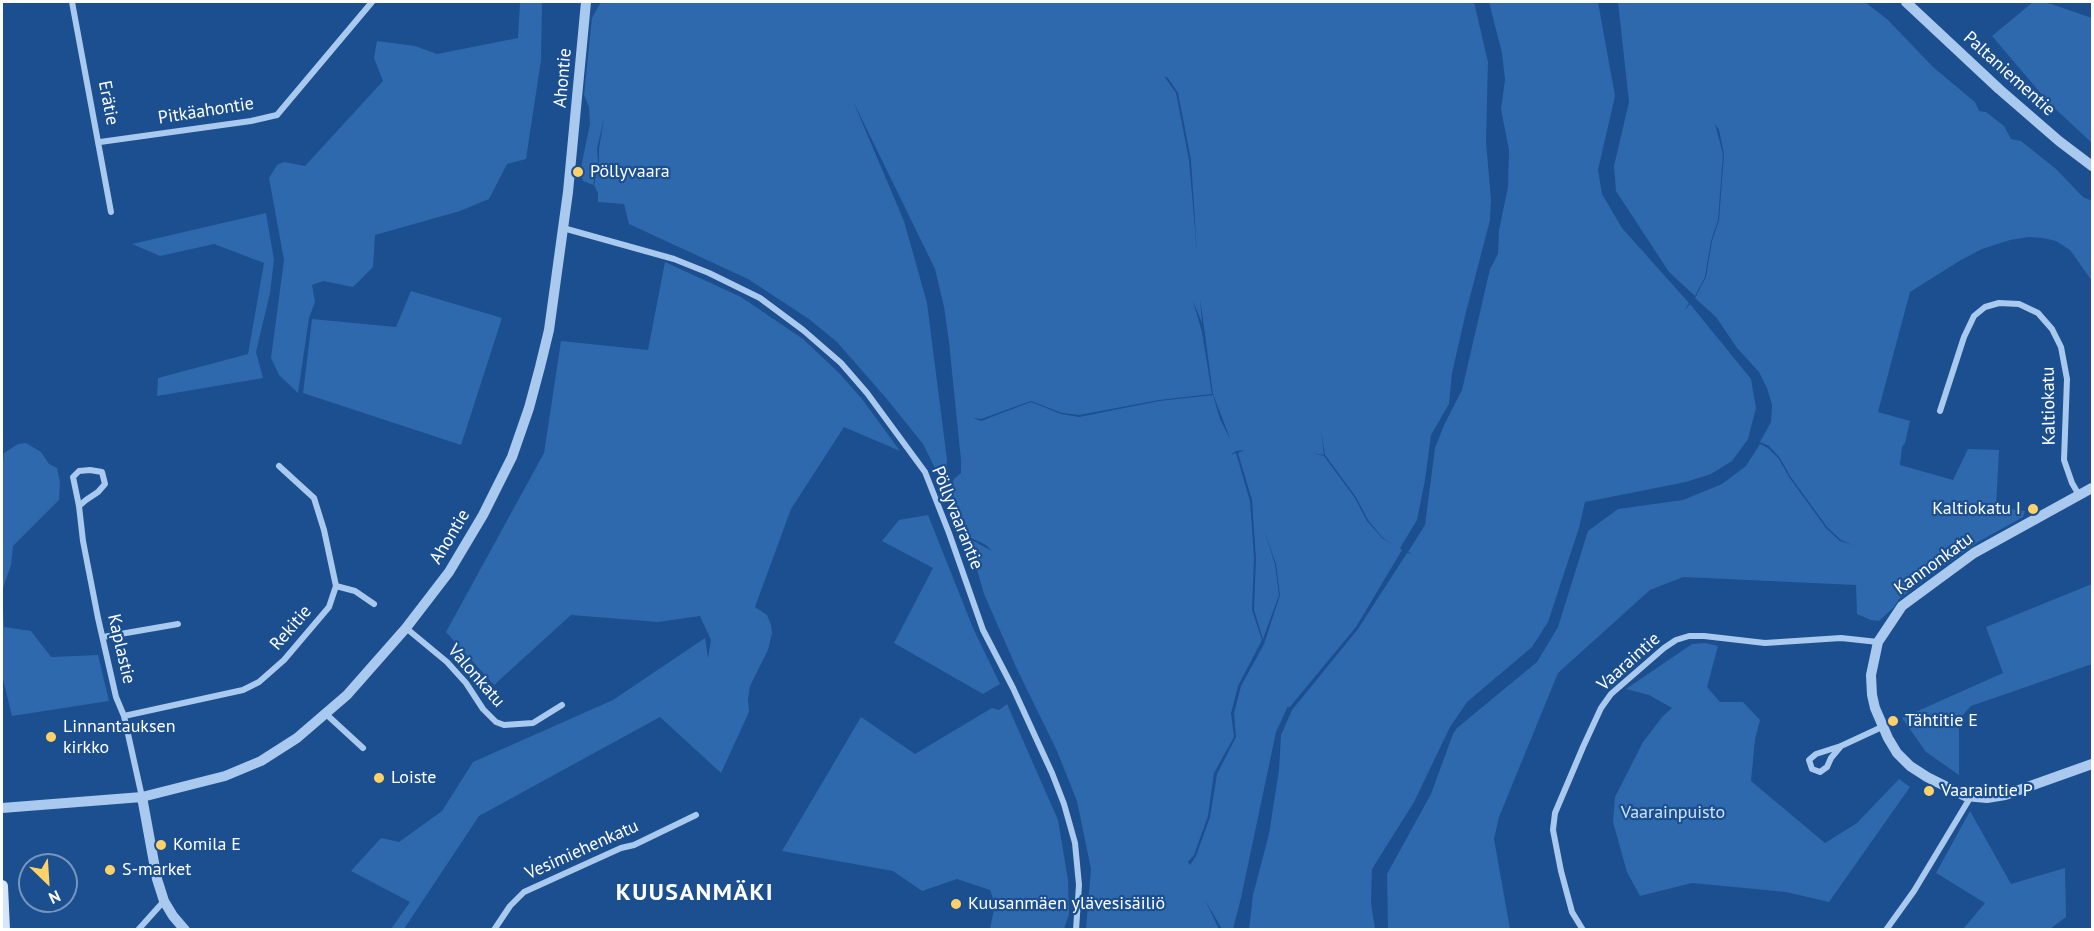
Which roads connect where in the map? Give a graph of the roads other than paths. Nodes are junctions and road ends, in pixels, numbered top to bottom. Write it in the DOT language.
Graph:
graph roads {
  1 [pos="72,2"];
  2 [pos="372,2"];
  3 [pos="586,2"];
  4 [pos="1906,2"];
  5 [pos="100,142"];
  6 [pos="2092,166"];
  7 [pos="111,212"];
  8 [pos="564,228"];
  9 [pos="1940,411"];
  10 [pos="279,466"];
  11 [pos="2092,488"];
  12 [pos="2079,495"];
  13 [pos="80,506"];
  14 [pos="336,586"];
  15 [pos="374,604"];
  16 [pos="178,624"];
  17 [pos="406,628"];
  18 [pos="103,637"];
  19 [pos="1878,642"];
  20 [pos="562,705"];
  21 [pos="326,714"];
  22 [pos="124,716"];
  23 [pos="1882,727"];
  24 [pos="1841,746"];
  25 [pos="363,748"];
  26 [pos="2092,764"];
  27 [pos="142,797"];
  28 [pos="1970,798"];
  29 [pos="2,808"];
  30 [pos="696,815"];
  31 [pos="2,886"];
  32 [pos="164,901"];
  33 [pos="4,930"];
  34 [pos="138,930"];
  35 [pos="185,930"];
  36 [pos="494,930"];
  37 [pos="1076,930"];
  38 [pos="1582,930"];
  39 [pos="1886,930"];
  1 -- 5 [label="street, Erätie"];
  2 -- 5 [label="street, Pitkäahontie"];
  3 -- 8 [label="street, Ahontie"];
  4 -- 6 [label="street, Paltaniementie"];
  5 -- 7 [label="street, Erätie"];
  8 -- 17 [label="street, Ahontie"];
  8 -- 37 [label="street, Pöllyvaarantie"];
  9 -- 12 [label="street, Kaltiokatu"];
  10 -- 14 [label="street"];
  11 -- 12 [label="street, Kannonkatu"];
  12 -- 19 [label="street, Kannonkatu"];
  13 -- 13 [label="street, Kaplastie"];
  13 -- 18 [label="street, Kaplastie"];
  14 -- 15 [label="street"];
  14 -- 22 [label="street, Rekitie"];
  16 -- 18 [label="street"];
  17 -- 20 [label="street, Valonkatu"];
  17 -- 21 [label="street, Ahontie"];
  18 -- 22 [label="street, Kaplastie"];
  19 -- 23 [label="street, Kannonkatu"];
  19 -- 38 [label="street, Vaaraintie"];
  21 -- 25 [label="street"];
  21 -- 27 [label="street, Ahontie"];
  22 -- 27 [label="street, Kaplastie"];
  23 -- 24 [label="street"];
  23 -- 28 [label="street, Kannonkatu"];
  24 -- 24 [label="street"];
  26 -- 28 [label="street"];
  27 -- 29 [label="street, Ahontie"];
  27 -- 32 [label="street"];
  28 -- 39 [label="street"];
  30 -- 36 [label="street, Vesimiehenkatu"];
  31 -- 33 [label="main road"];
  32 -- 34 [label="street"];
  32 -- 35 [label="street"];
}
